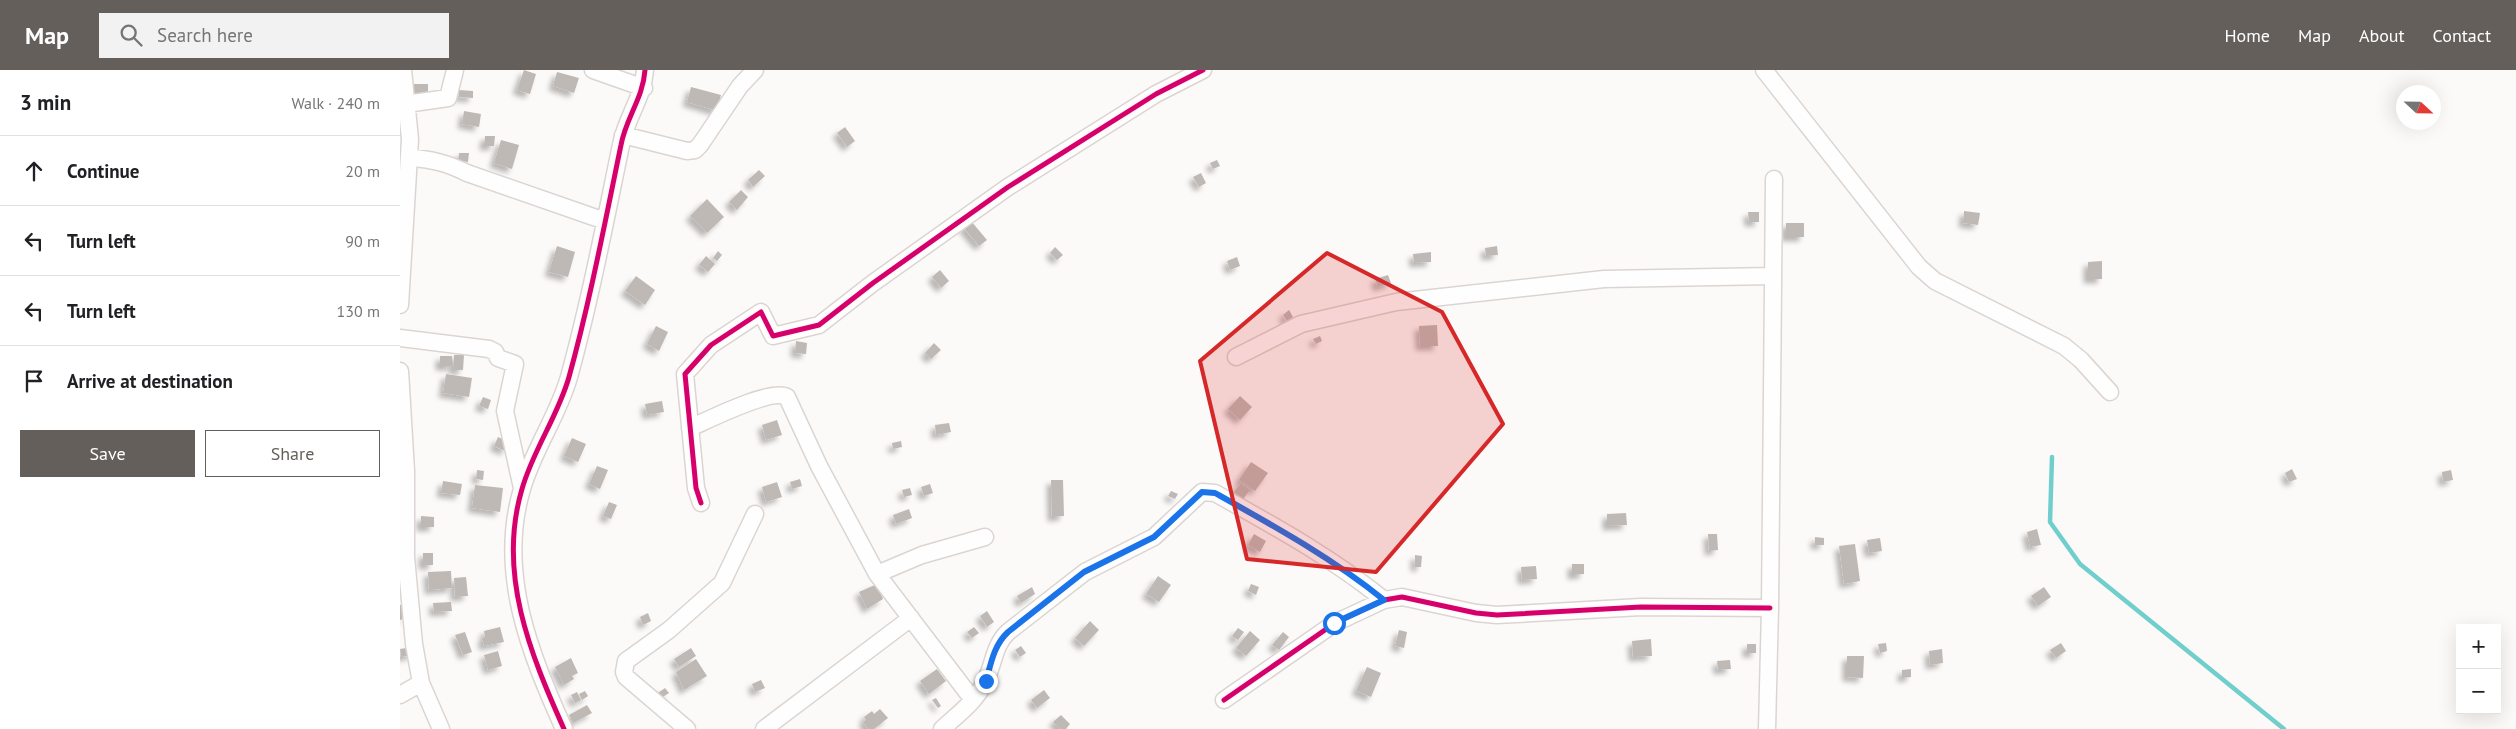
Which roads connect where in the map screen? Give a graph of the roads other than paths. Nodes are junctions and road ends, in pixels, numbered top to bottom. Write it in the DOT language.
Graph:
graph roads {
  1 [pos="403,70"];
  2 [pos="455,70"];
  3 [pos="593,70"];
  4 [pos="645,70"];
  5 [pos="755,70"];
  6 [pos="1203,70"];
  7 [pos="1764,70"];
  8 [pos="644,88"];
  9 [pos="406,104"];
  10 [pos="623,134"];
  11 [pos="410,158"];
  12 [pos="1774,179"];
  13 [pos="605,221"];
  14 [pos="1772,276"];
  15 [pos="400,305"];
  16 [pos="400,338"];
  17 [pos="1236,358"];
  18 [pos="400,371"];
  19 [pos="2110,392"];
  20 [pos="690,428"];
  21 [pos="522,488"];
  22 [pos="700,503"];
  23 [pos="755,514"];
  24 [pos="985,537"];
  25 [pos="877,574"];
  26 [pos="1384,600"];
  27 [pos="1770,608"];
  28 [pos="912,618"];
  29 [pos="421,683"];
  30 [pos="400,695"];
  31 [pos="973,700"];
  32 [pos="1224,700"];
  33 [pos="441,729"];
  34 [pos="564,729"];
  35 [pos="687,729"];
  36 [pos="764,729"];
  37 [pos="942,729"];
  38 [pos="1767,729"];
  1 -- 9 [label="street"];
  2 -- 9 [label="street"];
  3 -- 8 [label="street"];
  4 -- 8 [label="street"];
  5 -- 10 [label="street"];
  6 -- 20 [label="street"];
  7 -- 19 [label="street"];
  8 -- 10 [label="street"];
  9 -- 11 [label="street"];
  10 -- 13 [label="street"];
  11 -- 13 [label="street"];
  11 -- 15 [label="street"];
  12 -- 14 [label="street"];
  13 -- 21 [label="street"];
  14 -- 17 [label="street"];
  14 -- 27 [label="street"];
  16 -- 21 [label="street"];
  18 -- 29 [label="street"];
  20 -- 22 [label="street"];
  20 -- 25 [label="street"];
  21 -- 34 [label="street"];
  23 -- 35 [label="street"];
  24 -- 25 [label="street"];
  25 -- 28 [label="street"];
  26 -- 27 [label="street"];
  26 -- 31 [label="street"];
  26 -- 32 [label="street"];
  27 -- 38 [label="street"];
  28 -- 31 [label="street"];
  28 -- 36 [label="street"];
  29 -- 30 [label="street"];
  29 -- 33 [label="street"];
  31 -- 37 [label="street"];
}
